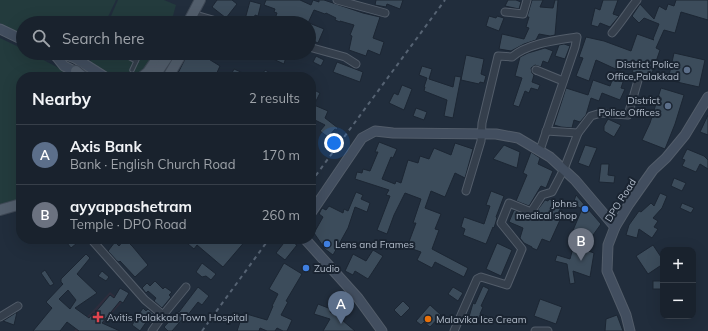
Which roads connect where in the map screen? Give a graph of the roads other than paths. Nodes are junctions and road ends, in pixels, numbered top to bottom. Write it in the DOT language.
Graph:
graph roads {
  1 [pos="200,0"];
  2 [pos="337,0"];
  3 [pos="527,0"];
  4 [pos="637,0"];
  5 [pos="505,12"];
  6 [pos="385,13"];
  7 [pos="193,16"];
  8 [pos="0,29"];
  9 [pos="612,33"];
  10 [pos="16,37"];
  11 [pos="316,49"];
  12 [pos="57,60"];
  13 [pos="78,60"];
  14 [pos="156,60"];
  15 [pos="165,60"];
  16 [pos="178,60"];
  17 [pos="136,61"];
  18 [pos="356,64"];
  19 [pos="132,70"];
  20 [pos="536,70"];
  21 [pos="75,72"];
  22 [pos="97,72"];
  23 [pos="148,72"];
  24 [pos="157,72"];
  25 [pos="171,72"];
  26 [pos="639,77"];
  27 [pos="563,80"];
  28 [pos="708,97"];
  29 [pos="705,110"];
  30 [pos="482,129"];
  31 [pos="546,131"];
  32 [pos="578,133"];
  33 [pos="541,145"];
  34 [pos="565,166"];
  35 [pos="466,191"];
  36 [pos="16,205"];
  37 [pos="316,206"];
  38 [pos="0,210"];
  39 [pos="615,227"];
  40 [pos="95,244"];
  41 [pos="309,244"];
  42 [pos="186,287"];
  43 [pos="18,306"];
  44 [pos="163,316"];
  45 [pos="0,317"];
  46 [pos="152,331"];
  47 [pos="382,331"];
  48 [pos="454,331"];
  49 [pos="534,331"];
  50 [pos="548,331"];
  51 [pos="630,331"];
  1 -- 7 [label="main road"];
  2 -- 6 [label="street"];
  3 -- 5 [label="street"];
  4 -- 9 [label="street"];
  8 -- 10 [label="street"];
  11 -- 18 [label="street"];
  12 -- 21 [label="street"];
  13 -- 22 [label="street"];
  14 -- 23 [label="main road"];
  15 -- 24 [label="main road"];
  16 -- 25 [label="main road"];
  17 -- 19 [label="lane"];
  20 -- 27 [label="street"];
  26 -- 32 [label="street"];
  27 -- 30 [label="street"];
  27 -- 31 [label="street"];
  28 -- 29 [label="street, DPO Road"];
  29 -- 39 [label="street, DPO Road"];
  30 -- 33 [label="street"];
  30 -- 35 [label="street"];
  30 -- 37 [label="street"];
  31 -- 32 [label="street"];
  31 -- 33 [label="street"];
  32 -- 34 [label="street"];
  33 -- 34 [label="street"];
  34 -- 39 [label="street"];
  34 -- 48 [label="street"];
  36 -- 38 [label="main road"];
  39 -- 51 [label="street, DPO Road"];
  40 -- 44 [label="street"];
  41 -- 47 [label="street"];
  42 -- 44 [label="street"];
  43 -- 45 [label="street"];
  44 -- 46 [label="street"];
  49 -- 50 [label="street"];
}
